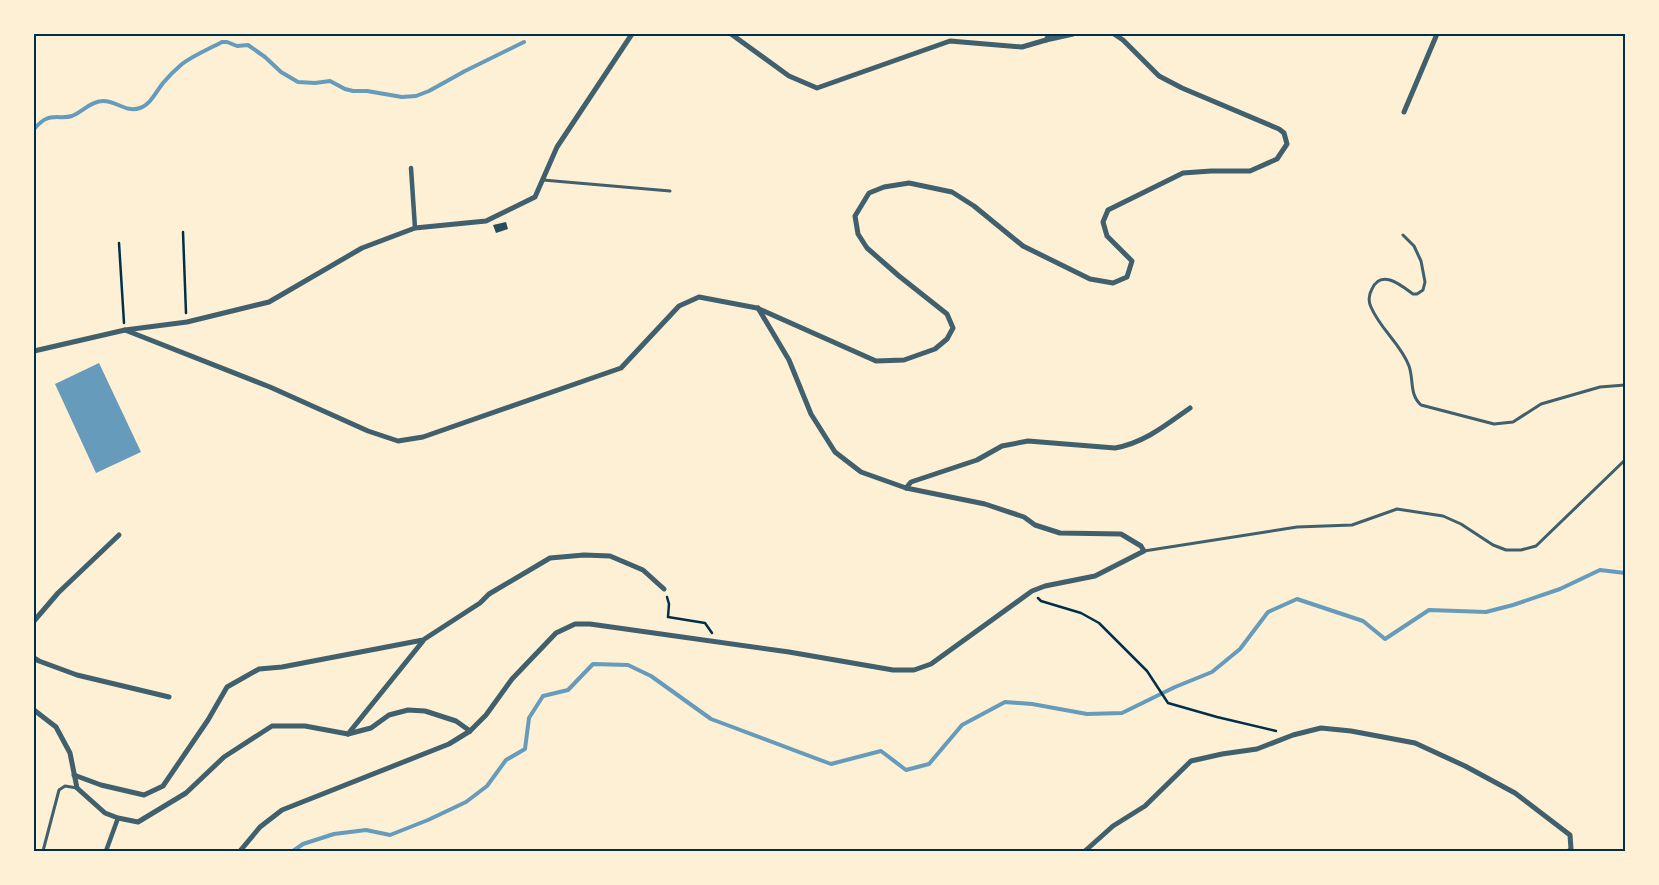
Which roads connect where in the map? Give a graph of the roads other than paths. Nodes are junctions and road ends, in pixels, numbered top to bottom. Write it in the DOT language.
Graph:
graph roads {
  1 [pos="632,34"];
  2 [pos="731,34"];
  3 [pos="1050,34"];
  4 [pos="1073,34"];
  5 [pos="1114,34"];
  6 [pos="1437,34"];
  7 [pos="1046,40"];
  8 [pos="1404,112"];
  9 [pos="411,168"];
  10 [pos="542,180"];
  11 [pos="670,191"];
  12 [pos="415,228"];
  13 [pos="1403,235"];
  14 [pos="758,308"];
  15 [pos="125,330"];
  16 [pos="34,351"];
  17 [pos="1625,385"];
  18 [pos="1190,408"];
  19 [pos="1625,460"];
  20 [pos="906,488"];
  21 [pos="119,535"];
  22 [pos="1144,551"];
  23 [pos="664,589"];
  24 [pos="34,621"];
  25 [pos="423,640"];
  26 [pos="34,658"];
  27 [pos="169,697"];
  28 [pos="34,710"];
  29 [pos="470,730"];
  30 [pos="348,734"];
  31 [pos="74,775"];
  32 [pos="77,788"];
  33 [pos="118,818"];
  34 [pos="43,851"];
  35 [pos="106,851"];
  36 [pos="240,851"];
  37 [pos="1086,851"];
  38 [pos="1569,851"];
  1 -- 10 [label="street"];
  2 -- 7 [label="street"];
  3 -- 7 [label="street"];
  4 -- 7 [label="street"];
  5 -- 14 [label="street"];
  6 -- 8 [label="street"];
  9 -- 12 [label="street"];
  10 -- 11 [label="lane"];
  10 -- 12 [label="street"];
  12 -- 15 [label="street"];
  13 -- 17 [label="lane"];
  14 -- 15 [label="street"];
  14 -- 20 [label="street"];
  15 -- 16 [label="street"];
  18 -- 20 [label="street"];
  19 -- 22 [label="lane"];
  20 -- 22 [label="street"];
  21 -- 24 [label="street"];
  22 -- 29 [label="street"];
  23 -- 25 [label="street"];
  25 -- 30 [label="street"];
  25 -- 31 [label="street"];
  26 -- 27 [label="street"];
  28 -- 31 [label="street"];
  29 -- 30 [label="street"];
  29 -- 36 [label="street"];
  30 -- 33 [label="street"];
  31 -- 32 [label="street"];
  32 -- 33 [label="street"];
  32 -- 34 [label="lane"];
  33 -- 35 [label="street"];
  37 -- 38 [label="street"];
}
